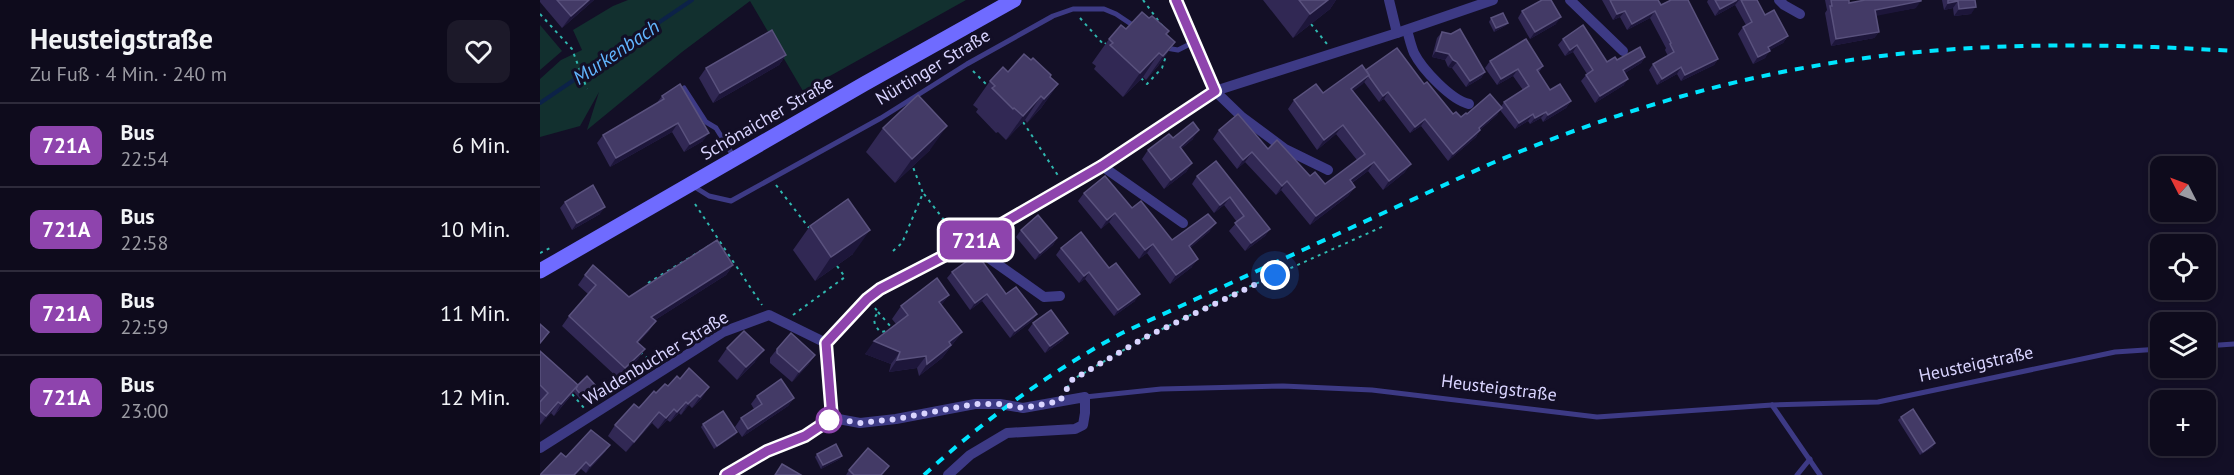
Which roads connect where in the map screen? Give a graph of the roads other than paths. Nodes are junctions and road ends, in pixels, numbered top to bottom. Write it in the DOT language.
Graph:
graph roads {
  1 [pos="1014,0"];
  2 [pos="1176,0"];
  3 [pos="1389,0"];
  4 [pos="1492,0"];
  5 [pos="1570,0"];
  6 [pos="1779,0"];
  7 [pos="1800,14"];
  8 [pos="1402,31"];
  9 [pos="1142,32"];
  10 [pos="1195,42"];
  11 [pos="1157,46"];
  12 [pos="1623,51"];
  13 [pos="684,88"];
  14 [pos="1215,91"];
  15 [pos="1469,104"];
  16 [pos="735,159"];
  17 [pos="1102,166"];
  18 [pos="1328,170"];
  19 [pos="692,185"];
  20 [pos="1183,223"];
  21 [pos="967,245"];
  22 [pos="540,271"];
  23 [pos="1060,296"];
  24 [pos="826,343"];
  25 [pos="2234,344"];
  26 [pos="2216,345"];
  27 [pos="2150,350"];
  28 [pos="1084,398"];
  29 [pos="1772,405"];
  30 [pos="832,418"];
  31 [pos="540,448"];
  32 [pos="1810,459"];
  33 [pos="726,475"];
  34 [pos="948,475"];
  35 [pos="1797,475"];
  36 [pos="1820,475"];
  1 -- 16 [label="main road, Schönaicher Straße"];
  2 -- 10 [label="street"];
  3 -- 8 [label="street"];
  4 -- 8 [label="street"];
  5 -- 12 [label="street"];
  6 -- 7 [label="street"];
  8 -- 14 [label="street"];
  8 -- 15 [label="street"];
  9 -- 19 [label="lane, Nürtinger Straße"];
  10 -- 11 [label="lane"];
  10 -- 14 [label="street"];
  13 -- 16 [label="lane"];
  14 -- 17 [label="street"];
  14 -- 18 [label="street"];
  16 -- 19 [label="main road, Schönaicher Straße"];
  17 -- 20 [label="street"];
  17 -- 21 [label="street"];
  19 -- 22 [label="main road, Schönaicher Straße"];
  21 -- 23 [label="street"];
  21 -- 24 [label="street"];
  24 -- 30 [label="street"];
  24 -- 31 [label="street, Waldenbucher Straße"];
  25 -- 26 [label="lane"];
  27 -- 29 [label="lane, Heusteigstraße"];
  28 -- 29 [label="lane, Heusteigstraße"];
  28 -- 30 [label="street, Heusteigstraße"];
  28 -- 34 [label="street"];
  29 -- 32 [label="lane"];
  30 -- 33 [label="street"];
  32 -- 35 [label="lane"];
  32 -- 36 [label="lane"];
}
